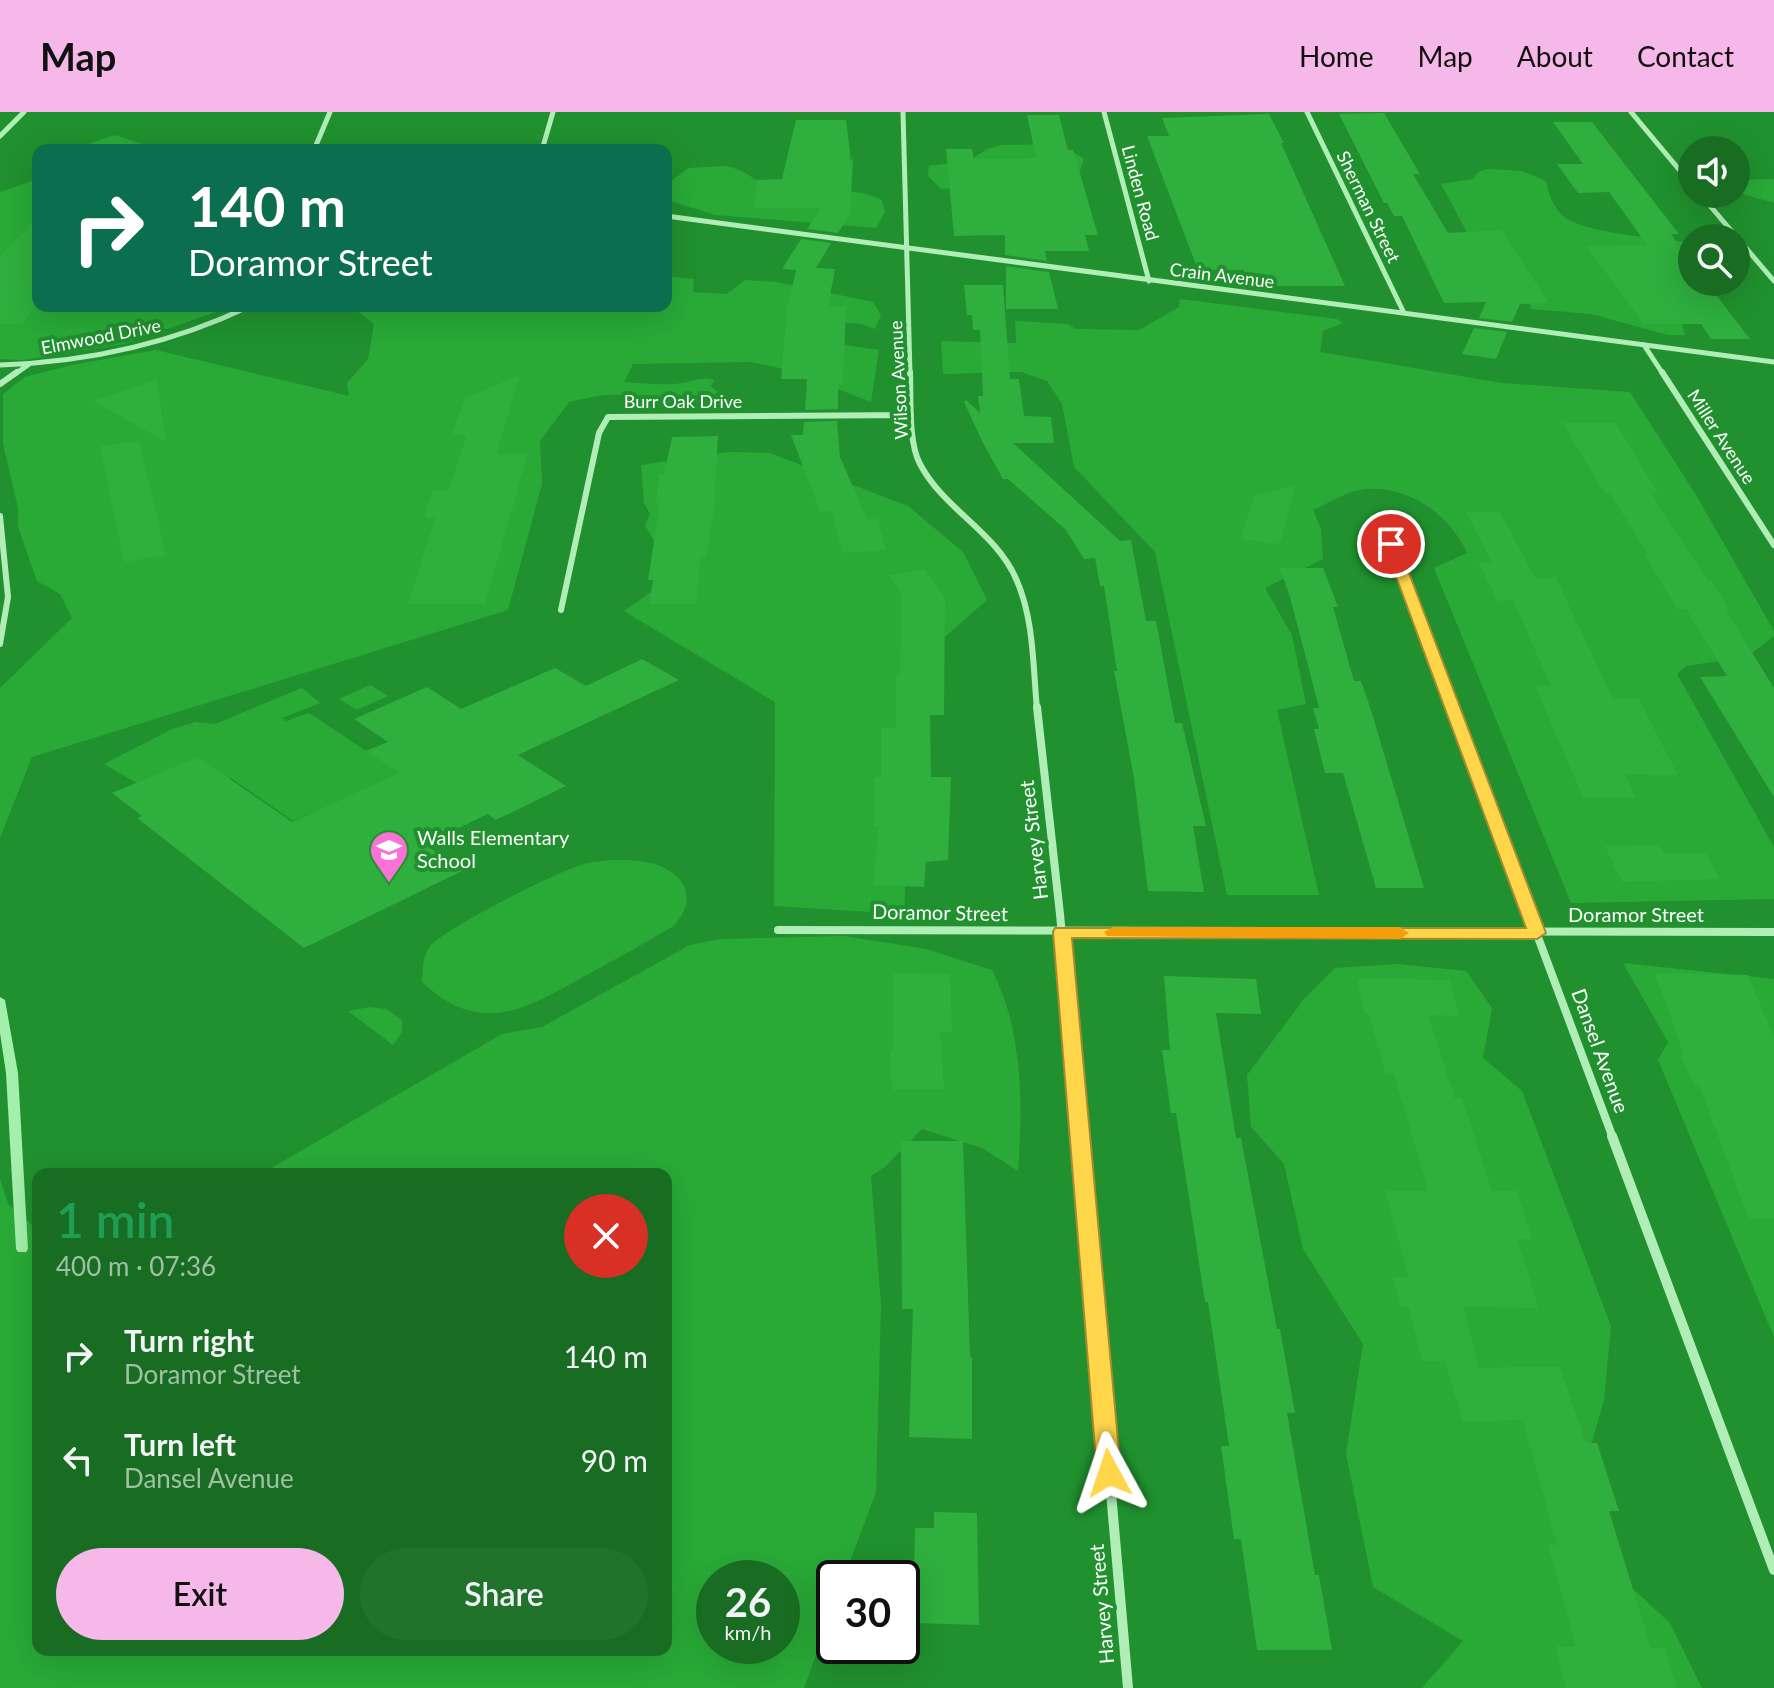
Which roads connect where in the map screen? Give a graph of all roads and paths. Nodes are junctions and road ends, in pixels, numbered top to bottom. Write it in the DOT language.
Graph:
graph roads {
  1 [pos="24,112"];
  2 [pos="330,112"];
  3 [pos="553,112"];
  4 [pos="903,112"];
  5 [pos="1104,112"];
  6 [pos="1307,112"];
  7 [pos="1631,112"];
  8 [pos="0,136"];
  9 [pos="317,144"];
  10 [pos="544,144"];
  11 [pos="1678,168"];
  12 [pos="1712,208"];
  13 [pos="672,217"];
  14 [pos="908,248"];
  15 [pos="1149,281"];
  16 [pos="1774,281"];
  17 [pos="237,312"];
  18 [pos="1404,313"];
  19 [pos="1644,345"];
  20 [pos="1774,362"];
  21 [pos="0,365"];
  22 [pos="28,365"];
  23 [pos="0,384"];
  24 [pos="911,415"];
  25 [pos="0,516"];
  26 [pos="1391,544"];
  27 [pos="1774,545"];
  28 [pos="1026,609"];
  29 [pos="561,610"];
  30 [pos="0,644"];
  31 [pos="778,930"];
  32 [pos="1062,932"];
  33 [pos="1774,932"];
  34 [pos="1537,933"];
  35 [pos="1774,1570"];
  36 [pos="1128,1688"];
  1 -- 8 [label="street"];
  2 -- 9 [label="street"];
  3 -- 10 [label="street"];
  4 -- 14 [label="street, Wilson Avenue"];
  5 -- 15 [label="street, Linden Road"];
  6 -- 18 [label="street, Sherman Street"];
  7 -- 11 [label="street"];
  12 -- 16 [label="street"];
  13 -- 14 [label="street, Crain Avenue"];
  14 -- 15 [label="street, Crain Avenue"];
  14 -- 24 [label="street, Wilson Avenue"];
  15 -- 18 [label="street, Crain Avenue"];
  17 -- 22 [label="street, Elmwood Drive"];
  18 -- 19 [label="street, Crain Avenue"];
  19 -- 20 [label="street, Crain Avenue"];
  19 -- 27 [label="street, Miller Avenue"];
  21 -- 22 [label="street, Elmwood Drive"];
  22 -- 23 [label="street"];
  24 -- 28 [label="street, Wilson Avenue"];
  24 -- 29 [label="street, Burr Oak Drive"];
  25 -- 30 [label="street"];
  26 -- 34 [label="street, Dansel Avenue"];
  28 -- 32 [label="street, Harvey Street"];
  31 -- 32 [label="street, Doramor Street"];
  32 -- 34 [label="street, Doramor Street"];
  32 -- 36 [label="street, Harvey Street"];
  33 -- 34 [label="street, Doramor Street"];
  34 -- 35 [label="street, Dansel Avenue"];
}
